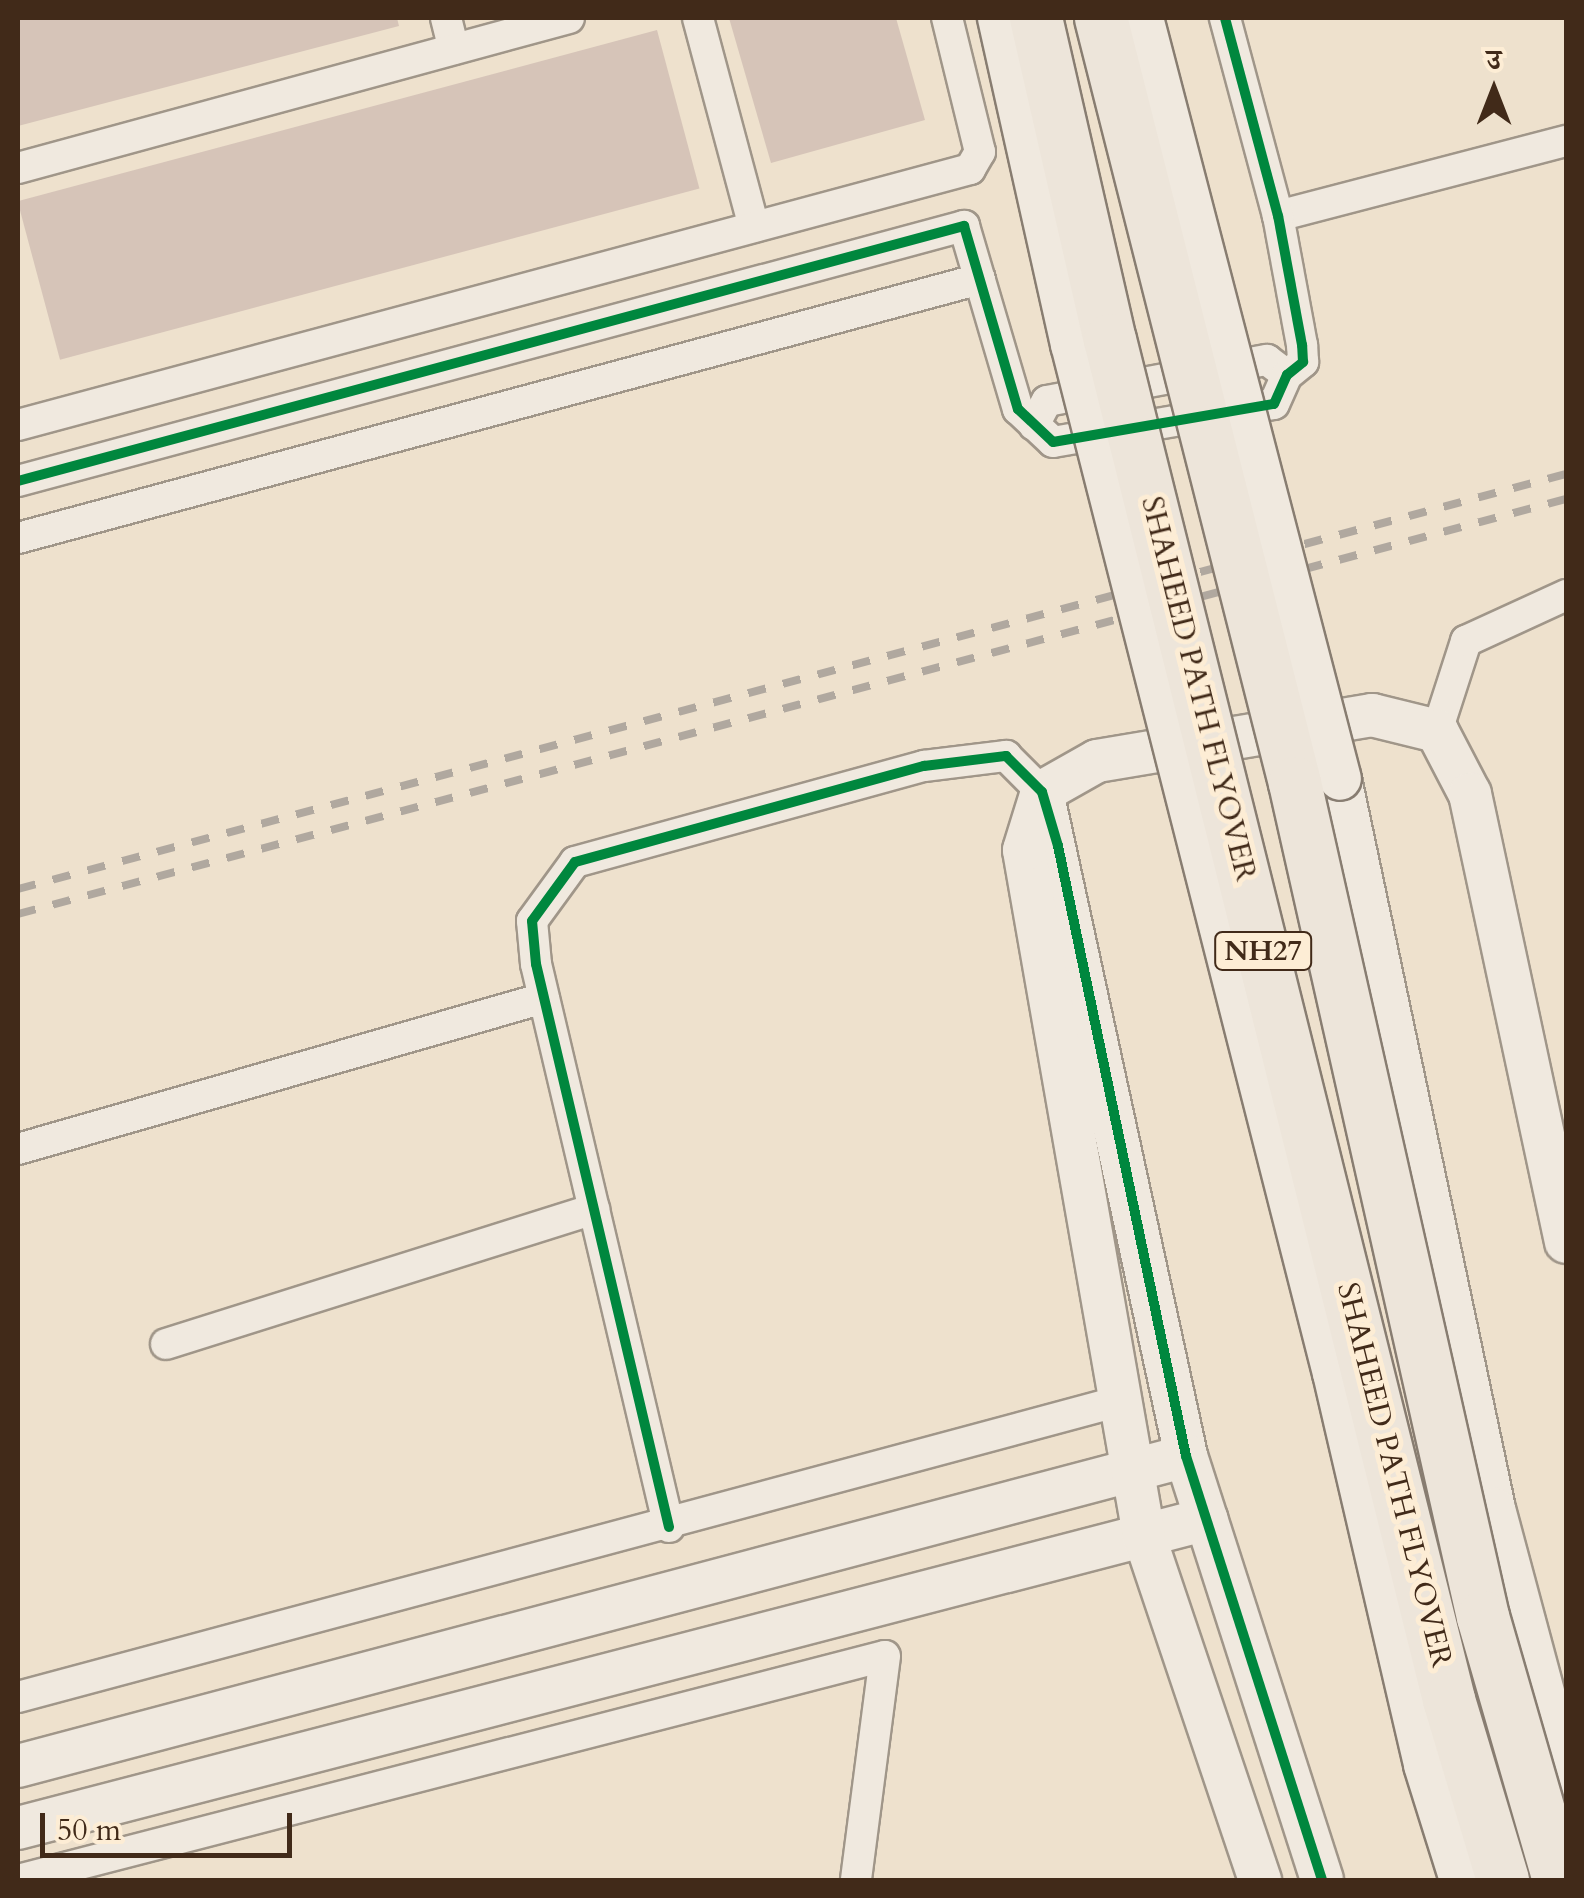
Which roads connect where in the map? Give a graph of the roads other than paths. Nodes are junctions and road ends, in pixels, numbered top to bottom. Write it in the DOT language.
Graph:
graph roads {
  1 [pos="446,18"];
  2 [pos="569,18"];
  3 [pos="698,18"];
  4 [pos="946,18"];
  5 [pos="999,18"];
  6 [pos="1036,18"];
  7 [pos="1101,18"];
  8 [pos="1142,18"];
  9 [pos="1225,18"];
  10 [pos="454,49"];
  11 [pos="1566,141"];
  12 [pos="18,168"];
  13 [pos="1278,216"];
  14 [pos="754,227"];
  15 [pos="980,279"];
  16 [pos="1286,375"];
  17 [pos="18,425"];
  18 [pos="1034,425"];
  19 [pos="18,481"];
  20 [pos="18,538"];
  21 [pos="1566,594"];
  22 [pos="1438,731"];
  23 [pos="1042,792"];
  24 [pos="544,998"];
  25 [pos="18,1149"];
  26 [pos="594,1208"];
  27 [pos="1566,1242"];
  28 [pos="166,1344"];
  29 [pos="1120,1402"];
  30 [pos="1186,1456"];
  31 [pos="1132,1470"];
  32 [pos="1206,1519"];
  33 [pos="669,1527"];
  34 [pos="1144,1536"];
  35 [pos="18,1697"];
  36 [pos="18,1766"];
  37 [pos="1566,1778"];
  38 [pos="18,1828"];
  39 [pos="18,1880"];
  40 [pos="856,1880"];
  41 [pos="1260,1880"];
  42 [pos="1322,1880"];
  43 [pos="1461,1880"];
  44 [pos="1502,1880"];
  45 [pos="1559,1880"];
  1 -- 10 [label="street"];
  2 -- 10 [label="street"];
  3 -- 14 [label="street"];
  4 -- 14 [label="street"];
  5 -- 43 [label="street, SHAHEED PATH FLYOVER, bridge"];
  6 -- 44 [label="highway, SHAHEED PATH FLYOVER / NH27, bridge"];
  7 -- 45 [label="highway, SHAHEED PATH FLYOVER / NH27, bridge"];
  8 -- 37 [label="street, bridge"];
  9 -- 13 [label="street"];
  10 -- 12 [label="street"];
  11 -- 13 [label="street"];
  13 -- 16 [label="street"];
  14 -- 17 [label="street"];
  15 -- 18 [label="street"];
  15 -- 19 [label="street"];
  15 -- 20 [label="street"];
  16 -- 18 [label="street"];
  16 -- 18 [label="street"];
  21 -- 22 [label="street"];
  22 -- 23 [label="street"];
  22 -- 27 [label="street"];
  23 -- 24 [label="street"];
  23 -- 29 [label="street"];
  23 -- 30 [label="street"];
  24 -- 25 [label="street"];
  24 -- 26 [label="street"];
  26 -- 28 [label="street"];
  26 -- 33 [label="street"];
  29 -- 31 [label="street"];
  29 -- 33 [label="street"];
  30 -- 31 [label="street"];
  30 -- 32 [label="street"];
  31 -- 34 [label="street"];
  31 -- 36 [label="street"];
  32 -- 34 [label="street"];
  32 -- 42 [label="street"];
  33 -- 35 [label="street"];
  34 -- 38 [label="street"];
  34 -- 41 [label="street"];
  39 -- 40 [label="street"];
}
